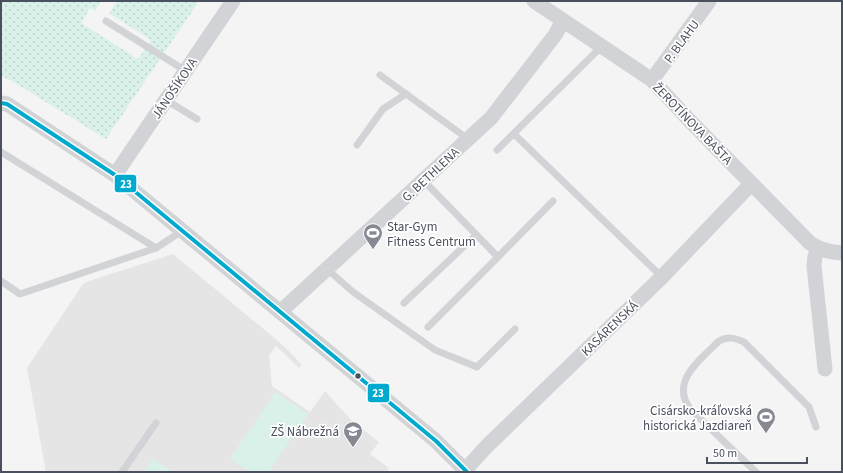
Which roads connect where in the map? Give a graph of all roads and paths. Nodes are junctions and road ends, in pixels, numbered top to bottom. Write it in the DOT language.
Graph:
graph roads {
  1 [pos="233,1"];
  2 [pos="534,1"];
  3 [pos="709,1"];
  4 [pos="106,21"];
  5 [pos="563,21"];
  6 [pos="601,47"];
  7 [pos="186,70"];
  8 [pos="380,75"];
  9 [pos="652,80"];
  10 [pos="406,94"];
  11 [pos="166,100"];
  12 [pos="1,103"];
  13 [pos="196,119"];
  14 [pos="514,134"];
  15 [pos="468,139"];
  16 [pos="357,145"];
  17 [pos="497,150"];
  18 [pos="1,152"];
  19 [pos="115,175"];
  20 [pos="423,180"];
  21 [pos="751,184"];
  22 [pos="553,201"];
  23 [pos="182,231"];
  24 [pos="476,235"];
  25 [pos="156,248"];
  26 [pos="819,248"];
  27 [pos="842,253"];
  28 [pos="498,257"];
  29 [pos="327,269"];
  30 [pos="662,277"];
  31 [pos="1,281"];
  32 [pos="404,303"];
  33 [pos="280,312"];
  34 [pos="428,327"];
  35 [pos="515,329"];
  36 [pos="825,369"];
  37 [pos="156,423"];
  38 [pos="816,427"];
  39 [pos="466,471"];
  40 [pos="122,472"];
  41 [pos="756,472"];
  1 -- 7 [label="street, JÁNOŠÍKOVA"];
  2 -- 5 [label="street, ŽEROTÍNOVA BAŠTA"];
  3 -- 9 [label="street, P. BLAHU"];
  4 -- 7 [label="lane"];
  5 -- 6 [label="street, ŽEROTÍNOVA BAŠTA"];
  5 -- 15 [label="street, G. BETHLENA"];
  6 -- 9 [label="street, ŽEROTÍNOVA BAŠTA"];
  6 -- 14 [label="lane"];
  7 -- 11 [label="street, JÁNOŠÍKOVA"];
  8 -- 10 [label="lane"];
  9 -- 21 [label="street, ŽEROTÍNOVA BAŠTA"];
  10 -- 15 [label="lane"];
  10 -- 16 [label="lane"];
  11 -- 13 [label="lane"];
  11 -- 19 [label="street, JÁNOŠÍKOVA"];
  12 -- 19 [label="street"];
  14 -- 17 [label="lane"];
  14 -- 30 [label="lane"];
  15 -- 20 [label="street, G. BETHLENA"];
  18 -- 25 [label="lane"];
  19 -- 23 [label="street"];
  20 -- 24 [label="lane"];
  20 -- 29 [label="street, G. BETHLENA"];
  21 -- 26 [label="street, ŽEROTÍNOVA BAŠTA"];
  21 -- 30 [label="street, KASÁRENSKÁ"];
  22 -- 28 [label="lane"];
  23 -- 25 [label="lane"];
  23 -- 33 [label="street"];
  24 -- 28 [label="lane"];
  24 -- 32 [label="lane"];
  25 -- 31 [label="lane"];
  26 -- 27 [label="street, ŽEROTÍNOVA BAŠTA"];
  26 -- 36 [label="street"];
  28 -- 34 [label="lane"];
  29 -- 33 [label="street, G. BETHLENA"];
  29 -- 35 [label="lane"];
  30 -- 39 [label="street, KASÁRENSKÁ"];
  33 -- 39 [label="street"];
  37 -- 40 [label="lane"];
  38 -- 41 [label="lane"];
}
